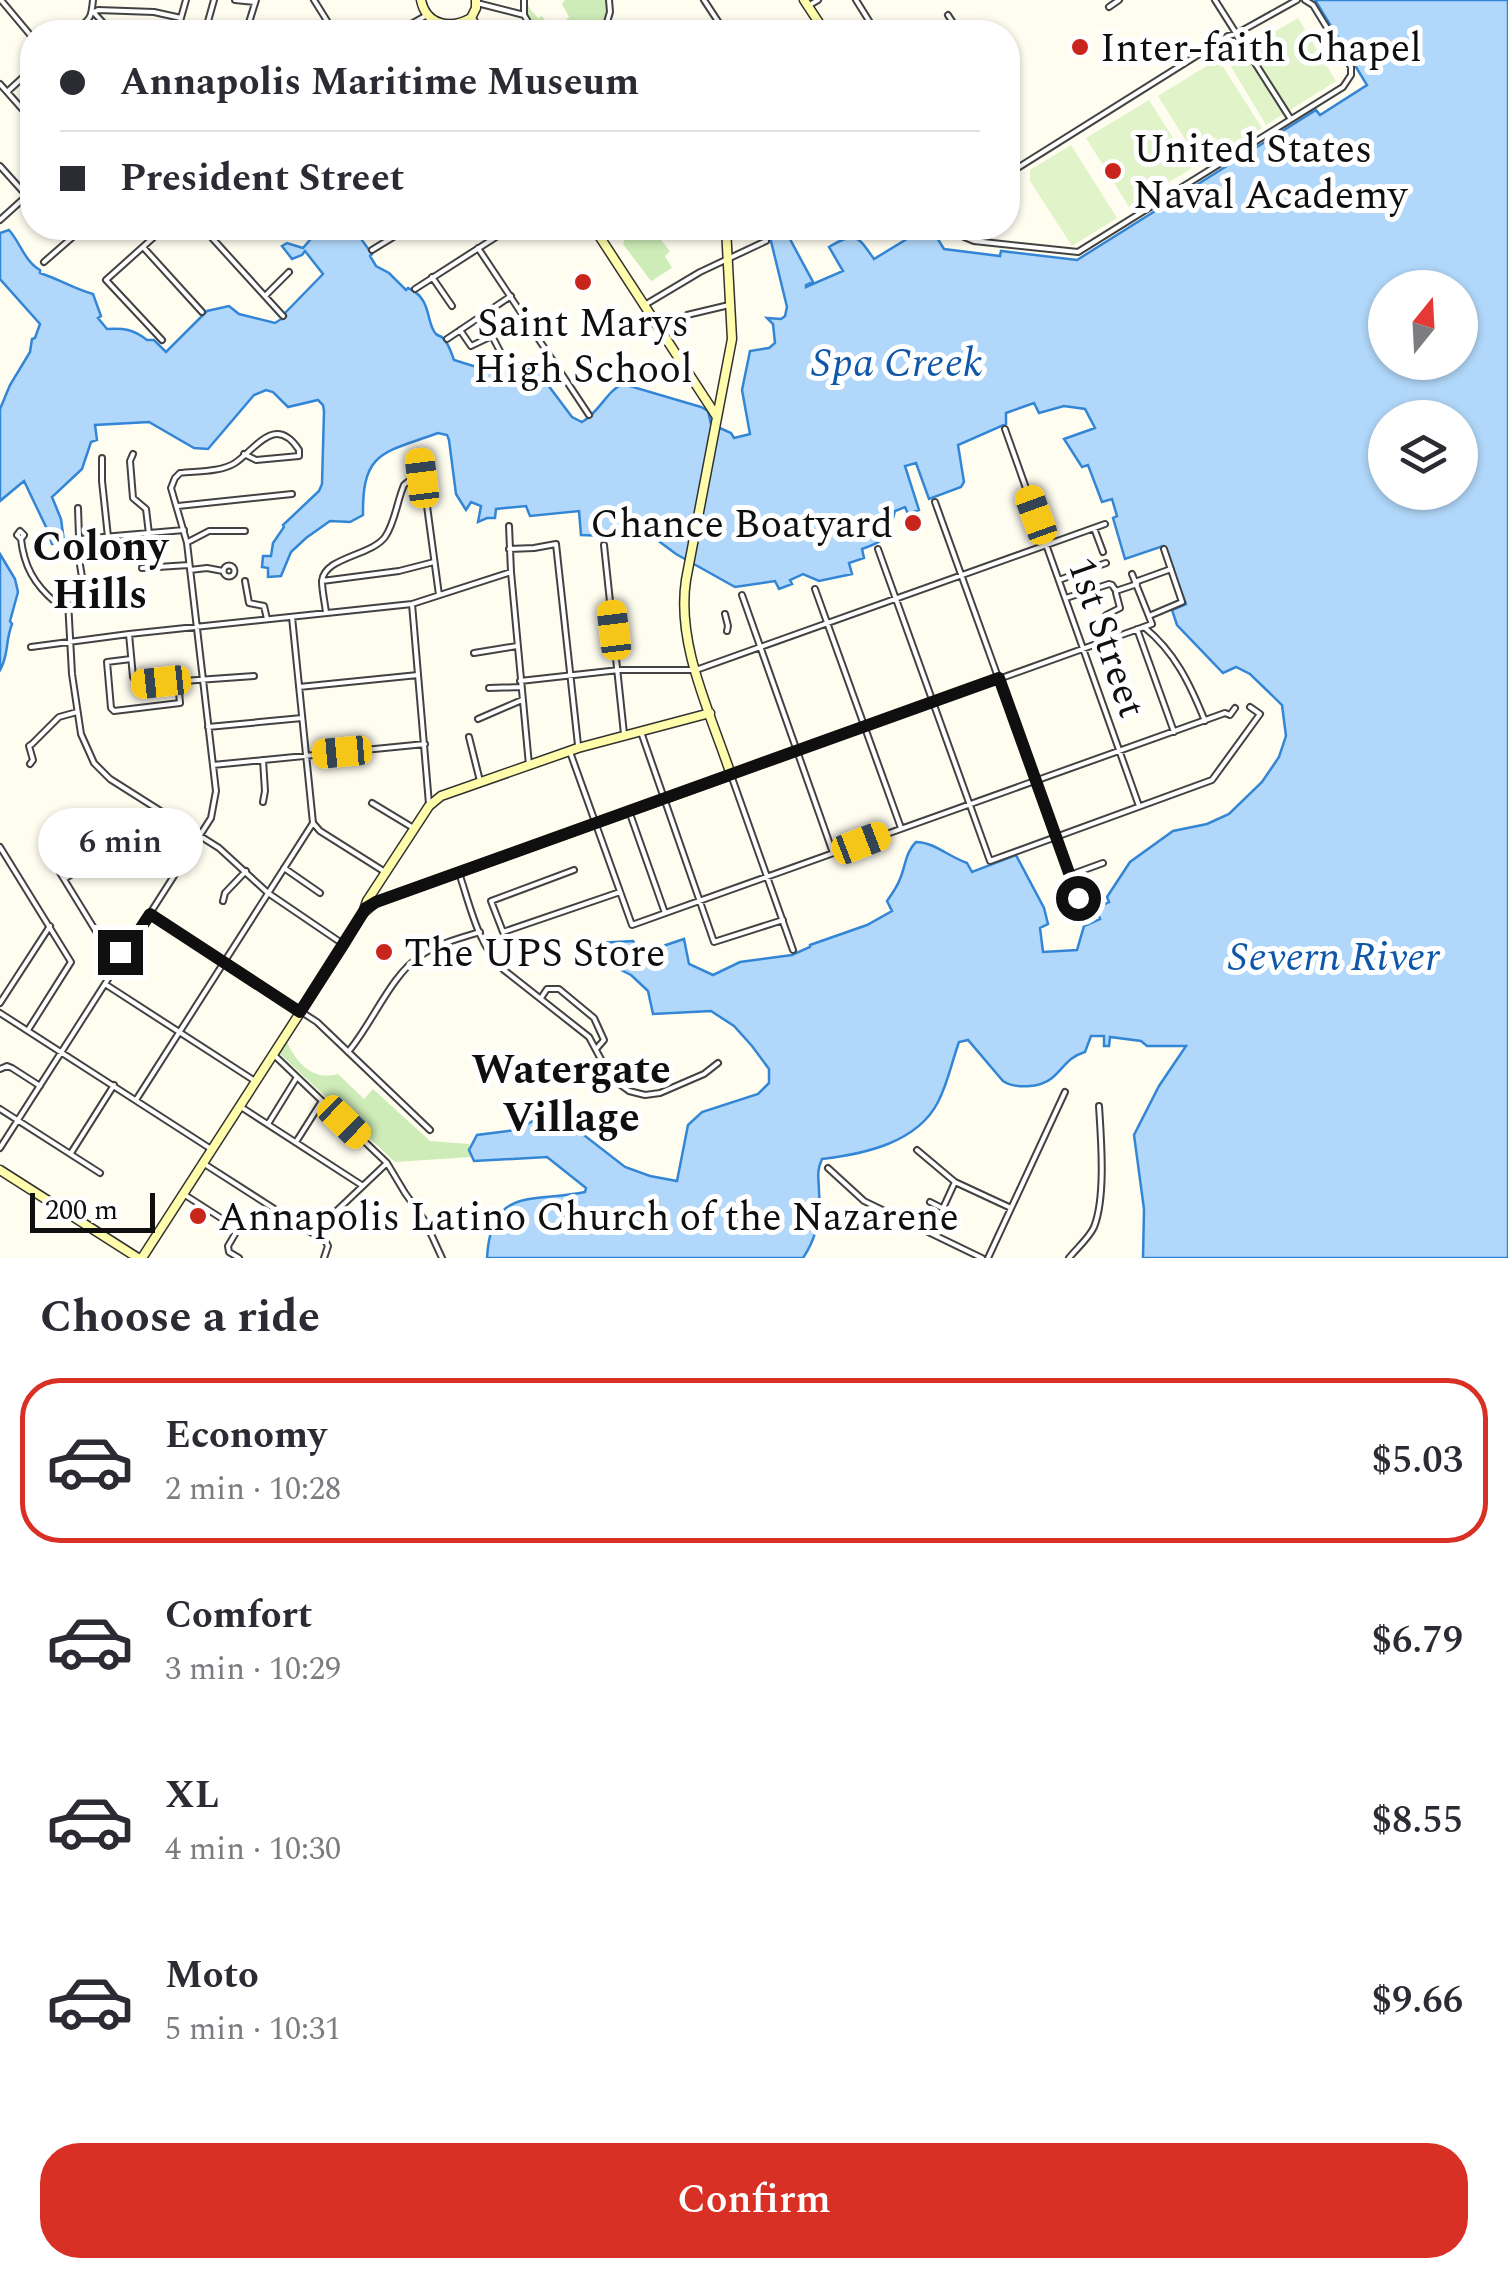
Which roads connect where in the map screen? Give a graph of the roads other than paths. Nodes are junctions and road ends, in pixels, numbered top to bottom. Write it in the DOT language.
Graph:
graph roads {
  1 [pos="0,0"];
  2 [pos="93,0"];
  3 [pos="186,0"];
  4 [pos="235,0"];
  5 [pos="422,0"];
  6 [pos="818,0"];
  7 [pos="1119,0"];
  8 [pos="1215,0"];
  9 [pos="1297,0"];
  10 [pos="1305,0"];
  11 [pos="255,1"];
  12 [pos="476,2"];
  13 [pos="523,2"];
  14 [pos="806,3"];
  15 [pos="1109,7"];
  16 [pos="94,12"];
  17 [pos="510,13"];
  18 [pos="427,15"];
  19 [pos="524,15"];
  20 [pos="948,15"];
  21 [pos="181,18"];
  22 [pos="471,18"];
  23 [pos="86,20"];
  24 [pos="101,20"];
  25 [pos="418,20"];
  26 [pos="432,20"];
  27 [pos="466,20"];
  28 [pos="527,20"];
  29 [pos="951,20"];
  30 [pos="20,23"];
  31 [pos="1236,34"];
  32 [pos="20,80"];
  33 [pos="0,84"];
  34 [pos="7,92"];
  35 [pos="20,107"];
  36 [pos="1290,119"];
  37 [pos="0,166"];
  38 [pos="1020,166"];
  39 [pos="20,188"];
  40 [pos="20,202"];
  41 [pos="0,220"];
  42 [pos="69,240"];
  43 [pos="151,240"];
  44 [pos="214,240"];
  45 [pos="388,240"];
  46 [pos="492,240"];
  47 [pos="602,240"];
  48 [pos="726,240"];
  49 [pos="970,240"];
  50 [pos="766,241"];
  51 [pos="143,247"];
  52 [pos="478,248"];
  53 [pos="372,250"];
  54 [pos="727,260"];
  55 [pos="44,262"];
  56 [pos="289,272"];
  57 [pos="432,277"];
  58 [pos="415,290"];
  59 [pos="265,296"];
  60 [pos="511,296"];
  61 [pos="731,304"];
  62 [pos="452,306"];
  63 [pos="643,306"];
  64 [pos="202,312"];
  65 [pos="283,316"];
  66 [pos="460,330"];
  67 [pos="661,333"];
  68 [pos="447,339"];
  69 [pos="162,340"];
  70 [pos="502,354"];
  71 [pos="589,414"];
  72 [pos="716,421"];
  73 [pos="1005,429"];
  74 [pos="132,454"];
  75 [pos="244,454"];
  76 [pos="420,454"];
  77 [pos="102,458"];
  78 [pos="422,478"];
  79 [pos="292,494"];
  80 [pos="935,502"];
  81 [pos="178,506"];
  82 [pos="78,508"];
  83 [pos="1105,524"];
  84 [pos="509,526"];
  85 [pos="1094,528"];
  86 [pos="184,530"];
  87 [pos="246,531"];
  88 [pos="149,534"];
  89 [pos="108,537"];
  90 [pos="21,539"];
  91 [pos="80,539"];
  92 [pos="186,543"];
  93 [pos="604,545"];
  94 [pos="1047,545"];
  95 [pos="509,549"];
  96 [pos="878,549"];
  97 [pos="1164,549"];
  98 [pos="1103,552"];
  99 [pos="434,562"];
  100 [pos="1106,563"];
  101 [pos="189,567"];
  102 [pos="142,568"];
  103 [pos="1172,569"];
  104 [pos="224,570"];
  105 [pos="510,572"];
  106 [pos="1132,574"];
  107 [pos="962,575"];
  108 [pos="1059,580"];
  109 [pos="244,581"];
  110 [pos="322,581"];
  111 [pos="1136,583"];
  112 [pos="815,589"];
  113 [pos="1116,591"];
  114 [pos="440,595"];
  115 [pos="742,595"];
  116 [pos="1066,598"];
  117 [pos="896,599"];
  118 [pos="68,601"];
  119 [pos="412,604"];
  120 [pos="326,613"];
  121 [pos="725,614"];
  122 [pos="292,616"];
  123 [pos="1149,616"];
  124 [pos="267,620"];
  125 [pos="828,624"];
  126 [pos="1144,626"];
  127 [pos="196,627"];
  128 [pos="1137,629"];
  129 [pos="727,631"];
  130 [pos="129,634"];
  131 [pos="1114,637"];
  132 [pos="69,641"];
  133 [pos="517,646"];
  134 [pos="31,647"];
  135 [pos="761,648"];
  136 [pos="1084,648"];
  137 [pos="474,654"];
  138 [pos="131,659"];
  139 [pos="619,670"];
  140 [pos="696,670"];
  141 [pos="418,675"];
  142 [pos="254,676"];
  143 [pos="570,676"];
  144 [pos="999,678"];
  145 [pos="202,680"];
  146 [pos="178,682"];
  147 [pos="520,684"];
  148 [pos="300,687"];
  149 [pos="489,688"];
  150 [pos="522,700"];
  151 [pos="932,702"];
  152 [pos="1250,707"];
  153 [pos="1235,708"];
  154 [pos="77,712"];
  155 [pos="710,713"];
  156 [pos="302,718"];
  157 [pos="478,719"];
  158 [pos="1204,721"];
  159 [pos="208,727"];
  160 [pos="864,727"];
  161 [pos="641,732"];
  162 [pos="1174,732"];
  163 [pos="624,736"];
  164 [pos="469,737"];
  165 [pos="425,744"];
  166 [pos="574,750"];
  167 [pos="797,750"];
  168 [pos="1120,752"];
  169 [pos="306,756"];
  170 [pos="263,760"];
  171 [pos="30,764"];
  172 [pos="213,765"];
  173 [pos="529,765"];
  174 [pos="731,775"];
  175 [pos="1036,781"];
  176 [pos="480,782"];
  177 [pos="428,790"];
  178 [pos="438,798"];
  179 [pos="663,800"];
  180 [pos="262,802"];
  181 [pos="372,802"];
  182 [pos="968,805"];
  183 [pos="429,806"];
  184 [pos="1139,806"];
  185 [pos="629,811"];
  186 [pos="313,823"];
  187 [pos="595,824"];
  188 [pos="901,828"];
  189 [pos="415,829"];
  190 [pos="1056,836"];
  191 [pos="201,837"];
  192 [pos="0,847"];
  193 [pos="108,852"];
  194 [pos="833,853"];
  195 [pos="51,858"];
  196 [pos="1103,863"];
  197 [pos="284,868"];
  198 [pos="574,870"];
  199 [pos="246,871"];
  200 [pos="386,872"];
  201 [pos="459,873"];
  202 [pos="1070,875"];
  203 [pos="768,877"];
  204 [pos="64,879"];
  205 [pos="379,882"];
  206 [pos="620,892"];
  207 [pos="320,893"];
  208 [pos="268,894"];
  209 [pos="223,901"];
  210 [pos="700,901"];
  211 [pos="376,902"];
  212 [pos="364,913"];
  213 [pos="665,913"];
  214 [pos="150,914"];
  215 [pos="1085,918"];
  216 [pos="783,920"];
  217 [pos="50,926"];
  218 [pos="480,932"];
  219 [pos="343,944"];
  220 [pos="794,950"];
  221 [pos="123,955"];
  222 [pos="224,963"];
  223 [pos="105,984"];
  224 [pos="541,998"];
  225 [pos="0,1003"];
  226 [pos="300,1012"];
  227 [pos="0,1013"];
  228 [pos="28,1030"];
  229 [pos="180,1032"];
  230 [pos="597,1048"];
  231 [pos="61,1052"];
  232 [pos="348,1053"];
  233 [pos="274,1054"];
  234 [pos="718,1064"];
  235 [pos="0,1069"];
  236 [pos="297,1078"];
  237 [pos="255,1080"];
  238 [pos="40,1086"];
  239 [pos="114,1086"];
  240 [pos="1065,1092"];
  241 [pos="136,1100"];
  242 [pos="322,1101"];
  243 [pos="239,1105"];
  244 [pos="1099,1106"];
  245 [pos="0,1109"];
  246 [pos="18,1120"];
  247 [pos="268,1124"];
  248 [pos="430,1130"];
  249 [pos="296,1142"];
  250 [pos="0,1148"];
  251 [pos="211,1148"];
  252 [pos="916,1150"];
  253 [pos="70,1154"];
  254 [pos="202,1162"];
  255 [pos="387,1163"];
  256 [pos="828,1168"];
  257 [pos="0,1170"];
  258 [pos="100,1173"];
  259 [pos="955,1182"];
  260 [pos="363,1186"];
  261 [pos="182,1194"];
  262 [pos="930,1202"];
  263 [pos="942,1208"];
  264 [pos="1011,1208"];
  265 [pos="932,1233"];
  266 [pos="317,1236"];
  267 [pos="140,1258"];
  268 [pos="239,1258"];
  269 [pos="324,1258"];
  270 [pos="442,1258"];
  271 [pos="985,1258"];
  272 [pos="1068,1258"];
  1 -- 30 [label="street"];
  2 -- 16 [label="street"];
  3 -- 21 [label="street"];
  4 -- 11 [label="street"];
  5 -- 18 [label="main road"];
  6 -- 14 [label="street"];
  7 -- 15 [label="street"];
  8 -- 31 [label="street"];
  9 -- 31 [label="street"];
  10 -- 36 [label="street"];
  12 -- 17 [label="street"];
  12 -- 22 [label="main road"];
  13 -- 17 [label="street"];
  13 -- 19 [label="street"];
  16 -- 21 [label="street"];
  16 -- 23 [label="street"];
  16 -- 24 [label="street"];
  17 -- 19 [label="street"];
  18 -- 25 [label="street"];
  18 -- 26 [label="main road"];
  19 -- 28 [label="street"];
  20 -- 29 [label="street"];
  22 -- 27 [label="main road"];
  31 -- 36 [label="street"];
  31 -- 38 [label="street"];
  32 -- 34 [label="street"];
  33 -- 34 [label="street"];
  34 -- 35 [label="street"];
  36 -- 49 [label="street"];
  37 -- 39 [label="street"];
  40 -- 41 [label="street"];
  42 -- 55 [label="street"];
  43 -- 51 [label="street"];
  44 -- 59 [label="street"];
  45 -- 53 [label="street"];
  46 -- 52 [label="street"];
  47 -- 63 [label="main road"];
  48 -- 54 [label="main road"];
  50 -- 54 [label="street"];
  51 -- 64 [label="street"];
  51 -- 69 [label="street"];
  52 -- 57 [label="street"];
  52 -- 60 [label="street"];
  54 -- 61 [label="main road"];
  54 -- 63 [label="street"];
  56 -- 59 [label="street"];
  57 -- 58 [label="street"];
  57 -- 62 [label="street"];
  59 -- 65 [label="street"];
  60 -- 66 [label="street"];
  60 -- 71 [label="street"];
  61 -- 67 [label="street"];
  61 -- 72 [label="main road"];
  63 -- 67 [label="main road"];
  66 -- 68 [label="street"];
  66 -- 70 [label="street"];
  67 -- 72 [label="main road"];
  72 -- 140 [label="main road"];
  73 -- 94 [label="street, 1st Street"];
  74 -- 88 [label="street"];
  75 -- 75 [label="street"];
  75 -- 81 [label="street"];
  76 -- 78 [label="street"];
  77 -- 89 [label="street"];
  78 -- 99 [label="street"];
  78 -- 110 [label="street"];
  79 -- 81 [label="street"];
  80 -- 107 [label="street"];
  81 -- 86 [label="street"];
  82 -- 91 [label="street"];
  83 -- 85 [label="street"];
  84 -- 95 [label="street"];
  85 -- 94 [label="street"];
  85 -- 98 [label="street"];
  86 -- 88 [label="street"];
  86 -- 92 [label="street"];
  87 -- 92 [label="street"];
  88 -- 89 [label="street"];
  89 -- 91 [label="street"];
  90 -- 118 [label="street"];
  91 -- 118 [label="street"];
  92 -- 101 [label="street"];
  93 -- 139 [label="street"];
  94 -- 107 [label="street"];
  94 -- 108 [label="street, 1st Street"];
  95 -- 105 [label="street"];
  95 -- 143 [label="street"];
  96 -- 117 [label="street"];
  97 -- 103 [label="street"];
  99 -- 110 [label="street"];
  99 -- 114 [label="street"];
  100 -- 108 [label="street"];
  101 -- 102 [label="street"];
  101 -- 104 [label="street"];
  101 -- 127 [label="street"];
  103 -- 111 [label="street"];
  103 -- 123 [label="street"];
  105 -- 114 [label="street"];
  105 -- 133 [label="street"];
  106 -- 111 [label="street"];
  107 -- 117 [label="street"];
  107 -- 144 [label="street"];
  108 -- 116 [label="street, 1st Street"];
  109 -- 124 [label="street"];
  110 -- 120 [label="street"];
  111 -- 113 [label="street"];
  111 -- 123 [label="street"];
  112 -- 125 [label="street"];
  113 -- 116 [label="street"];
  113 -- 131 [label="street"];
  114 -- 119 [label="street"];
  115 -- 135 [label="street"];
  116 -- 136 [label="street, 1st Street"];
  117 -- 125 [label="street"];
  117 -- 151 [label="street"];
  118 -- 132 [label="street"];
  119 -- 120 [label="street"];
  119 -- 141 [label="street"];
  120 -- 122 [label="street"];
  121 -- 129 [label="street"];
  122 -- 124 [label="street"];
  122 -- 148 [label="street"];
  123 -- 126 [label="street"];
  124 -- 127 [label="street"];
  125 -- 135 [label="street"];
  125 -- 160 [label="street"];
  126 -- 128 [label="street"];
  126 -- 158 [label="street"];
  127 -- 130 [label="street"];
  127 -- 145 [label="street"];
  128 -- 131 [label="street"];
  128 -- 162 [label="street"];
  130 -- 132 [label="street"];
  130 -- 138 [label="street"];
  131 -- 136 [label="street"];
  132 -- 134 [label="street"];
  132 -- 154 [label="street"];
  133 -- 137 [label="street"];
  133 -- 147 [label="street"];
  135 -- 140 [label="street"];
  135 -- 167 [label="street"];
  136 -- 144 [label="street"];
  136 -- 168 [label="street, 1st Street"];
  138 -- 146 [label="street"];
  138 -- 146 [label="street"];
  139 -- 140 [label="street"];
  139 -- 143 [label="street"];
  139 -- 163 [label="street"];
  140 -- 155 [label="main road"];
  141 -- 148 [label="street"];
  141 -- 165 [label="street"];
  142 -- 145 [label="street"];
  143 -- 147 [label="street"];
  143 -- 166 [label="street"];
  144 -- 151 [label="street"];
  144 -- 175 [label="street"];
  145 -- 146 [label="street"];
  145 -- 159 [label="street"];
  147 -- 149 [label="street"];
  147 -- 150 [label="street"];
  148 -- 156 [label="street"];
  150 -- 157 [label="street"];
  150 -- 173 [label="street"];
  151 -- 160 [label="street"];
  151 -- 182 [label="street"];
  152 -- 184 [label="street"];
  153 -- 158 [label="street"];
  154 -- 171 [label="street"];
  154 -- 191 [label="street"];
  155 -- 161 [label="main road"];
  155 -- 174 [label="main road"];
  156 -- 159 [label="street"];
  156 -- 169 [label="street"];
  158 -- 162 [label="street"];
  159 -- 172 [label="street"];
  160 -- 167 [label="street"];
  160 -- 188 [label="street"];
  161 -- 163 [label="main road"];
  161 -- 179 [label="street"];
  162 -- 168 [label="street"];
  163 -- 166 [label="main road"];
  164 -- 176 [label="street"];
  165 -- 169 [label="street"];
  165 -- 177 [label="street"];
  166 -- 173 [label="main road"];
  166 -- 187 [label="street"];
  167 -- 174 [label="street"];
  167 -- 194 [label="street"];
  168 -- 175 [label="street"];
  168 -- 184 [label="street, 1st Street"];
  169 -- 170 [label="street"];
  169 -- 186 [label="street"];
  170 -- 172 [label="street"];
  170 -- 180 [label="street"];
  172 -- 191 [label="street"];
  173 -- 176 [label="main road"];
  174 -- 179 [label="main road"];
  174 -- 203 [label="street"];
  175 -- 182 [label="street"];
  175 -- 190 [label="street"];
  176 -- 178 [label="main road"];
  177 -- 178 [label="street"];
  177 -- 183 [label="street"];
  178 -- 183 [label="main road"];
  179 -- 185 [label="main road"];
  179 -- 210 [label="street"];
  181 -- 189 [label="street"];
  182 -- 188 [label="street"];
  182 -- 190 [label="street"];
  183 -- 189 [label="main road"];
  184 -- 190 [label="street"];
  185 -- 187 [label="main road"];
  185 -- 213 [label="street"];
  186 -- 197 [label="street"];
  186 -- 200 [label="street"];
  187 -- 201 [label="main road"];
  187 -- 206 [label="street"];
  188 -- 194 [label="street"];
  189 -- 200 [label="main road"];
  190 -- 202 [label="street"];
  191 -- 199 [label="street"];
  191 -- 214 [label="street"];
  192 -- 217 [label="street"];
  193 -- 204 [label="street"];
  194 -- 203 [label="street"];
  195 -- 204 [label="street"];
  196 -- 202 [label="street"];
  197 -- 207 [label="street"];
  197 -- 208 [label="street"];
  198 -- 206 [label="street"];
  199 -- 208 [label="street"];
  199 -- 209 [label="street"];
  200 -- 205 [label="main road"];
  201 -- 211 [label="main road"];
  201 -- 218 [label="street"];
  202 -- 215 [label="street"];
  203 -- 210 [label="street"];
  203 -- 216 [label="street"];
  204 -- 221 [label="street"];
  205 -- 211 [label="main road"];
  205 -- 212 [label="main road"];
  206 -- 213 [label="street"];
  208 -- 219 [label="street"];
  208 -- 222 [label="street"];
  210 -- 213 [label="street"];
  210 -- 216 [label="street"];
  211 -- 212 [label="main road"];
  212 -- 219 [label="main road"];
  214 -- 221 [label="street"];
  214 -- 222 [label="street"];
  216 -- 220 [label="street"];
  217 -- 225 [label="street"];
  217 -- 228 [label="street"];
  218 -- 224 [label="street"];
  218 -- 232 [label="street"];
  219 -- 226 [label="main road"];
  221 -- 223 [label="street"];
  222 -- 226 [label="street"];
  222 -- 229 [label="street"];
  223 -- 229 [label="street"];
  223 -- 231 [label="street"];
  224 -- 230 [label="street"];
  224 -- 230 [label="street"];
  226 -- 232 [label="street"];
  226 -- 233 [label="main road"];
  227 -- 228 [label="street"];
  228 -- 231 [label="street"];
  229 -- 237 [label="street"];
  229 -- 241 [label="street"];
  230 -- 234 [label="street"];
  231 -- 238 [label="street"];
  231 -- 239 [label="street"];
  232 -- 248 [label="street"];
  233 -- 236 [label="street"];
  233 -- 237 [label="main road"];
  235 -- 238 [label="street"];
  236 -- 242 [label="street"];
  236 -- 247 [label="street"];
  237 -- 243 [label="main road"];
  238 -- 246 [label="street"];
  239 -- 241 [label="street"];
  239 -- 253 [label="street"];
  240 -- 264 [label="street"];
  241 -- 251 [label="street"];
  242 -- 249 [label="street"];
  242 -- 255 [label="street"];
  243 -- 247 [label="street"];
  243 -- 251 [label="main road"];
  244 -- 272 [label="street"];
  245 -- 246 [label="street"];
  246 -- 250 [label="street"];
  246 -- 253 [label="street"];
  247 -- 249 [label="street"];
  249 -- 260 [label="street"];
  251 -- 254 [label="main road"];
  252 -- 259 [label="street"];
  253 -- 258 [label="street"];
  254 -- 261 [label="main road"];
  254 -- 266 [label="street"];
  255 -- 260 [label="street"];
  255 -- 270 [label="street"];
  256 -- 265 [label="street"];
  257 -- 267 [label="main road"];
  259 -- 263 [label="street"];
  259 -- 264 [label="street"];
  260 -- 266 [label="street"];
  261 -- 267 [label="main road"];
  261 -- 268 [label="street"];
  262 -- 263 [label="street"];
  263 -- 265 [label="street"];
  264 -- 271 [label="street"];
  265 -- 271 [label="street"];
  266 -- 269 [label="street"];
}
